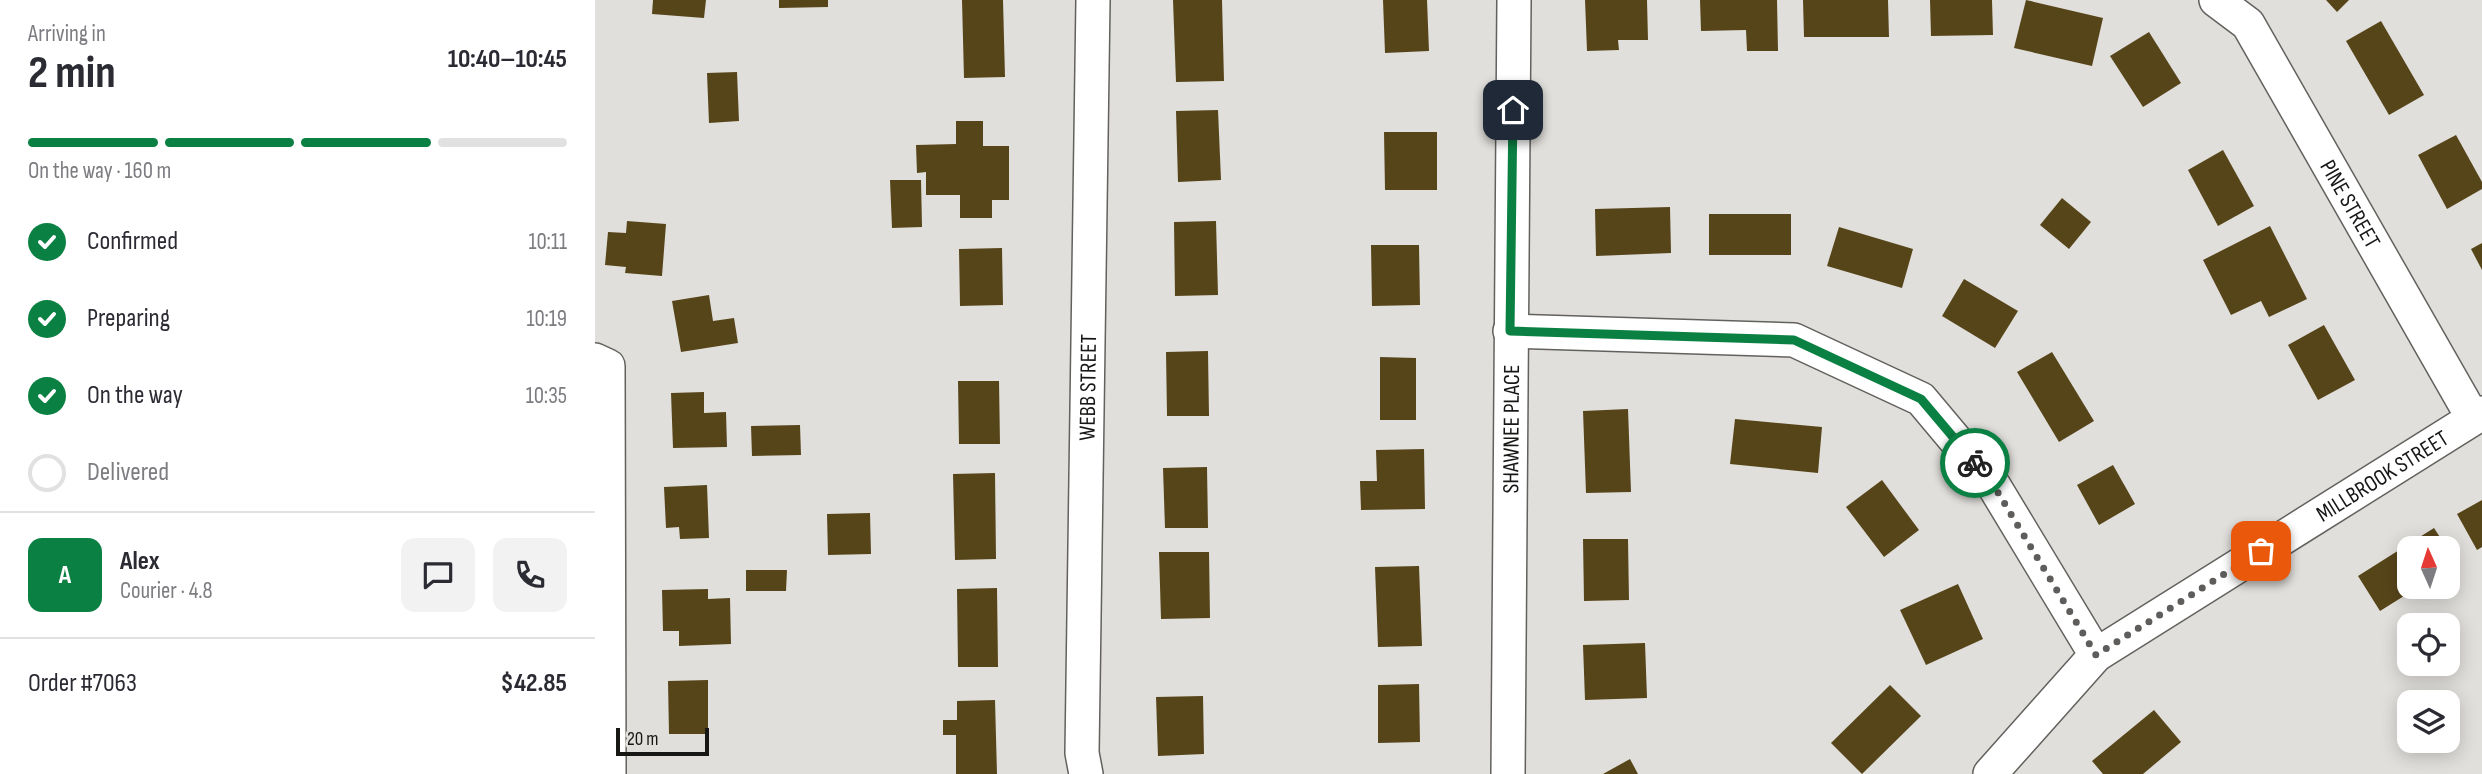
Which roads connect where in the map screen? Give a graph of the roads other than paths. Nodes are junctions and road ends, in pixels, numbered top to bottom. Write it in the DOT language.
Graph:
graph roads {
  1 [pos="1093,0"];
  2 [pos="1514,0"];
  3 [pos="2216,0"];
  4 [pos="1510,331"];
  5 [pos="595,360"];
  6 [pos="2477,415"];
  7 [pos="2096,655"];
  8 [pos="609,774"];
  9 [pos="1086,774"];
  10 [pos="1508,774"];
  11 [pos="1990,774"];
  1 -- 9 [label="street, WEBB STREET"];
  2 -- 4 [label="street, SHAWNEE PLACE"];
  3 -- 6 [label="street, PINE STREET"];
  4 -- 7 [label="street"];
  4 -- 10 [label="street, SHAWNEE PLACE"];
  5 -- 8 [label="street"];
  6 -- 7 [label="street, MILLBROOK STREET"];
  7 -- 11 [label="street, MILLBROOK STREET"];
}
